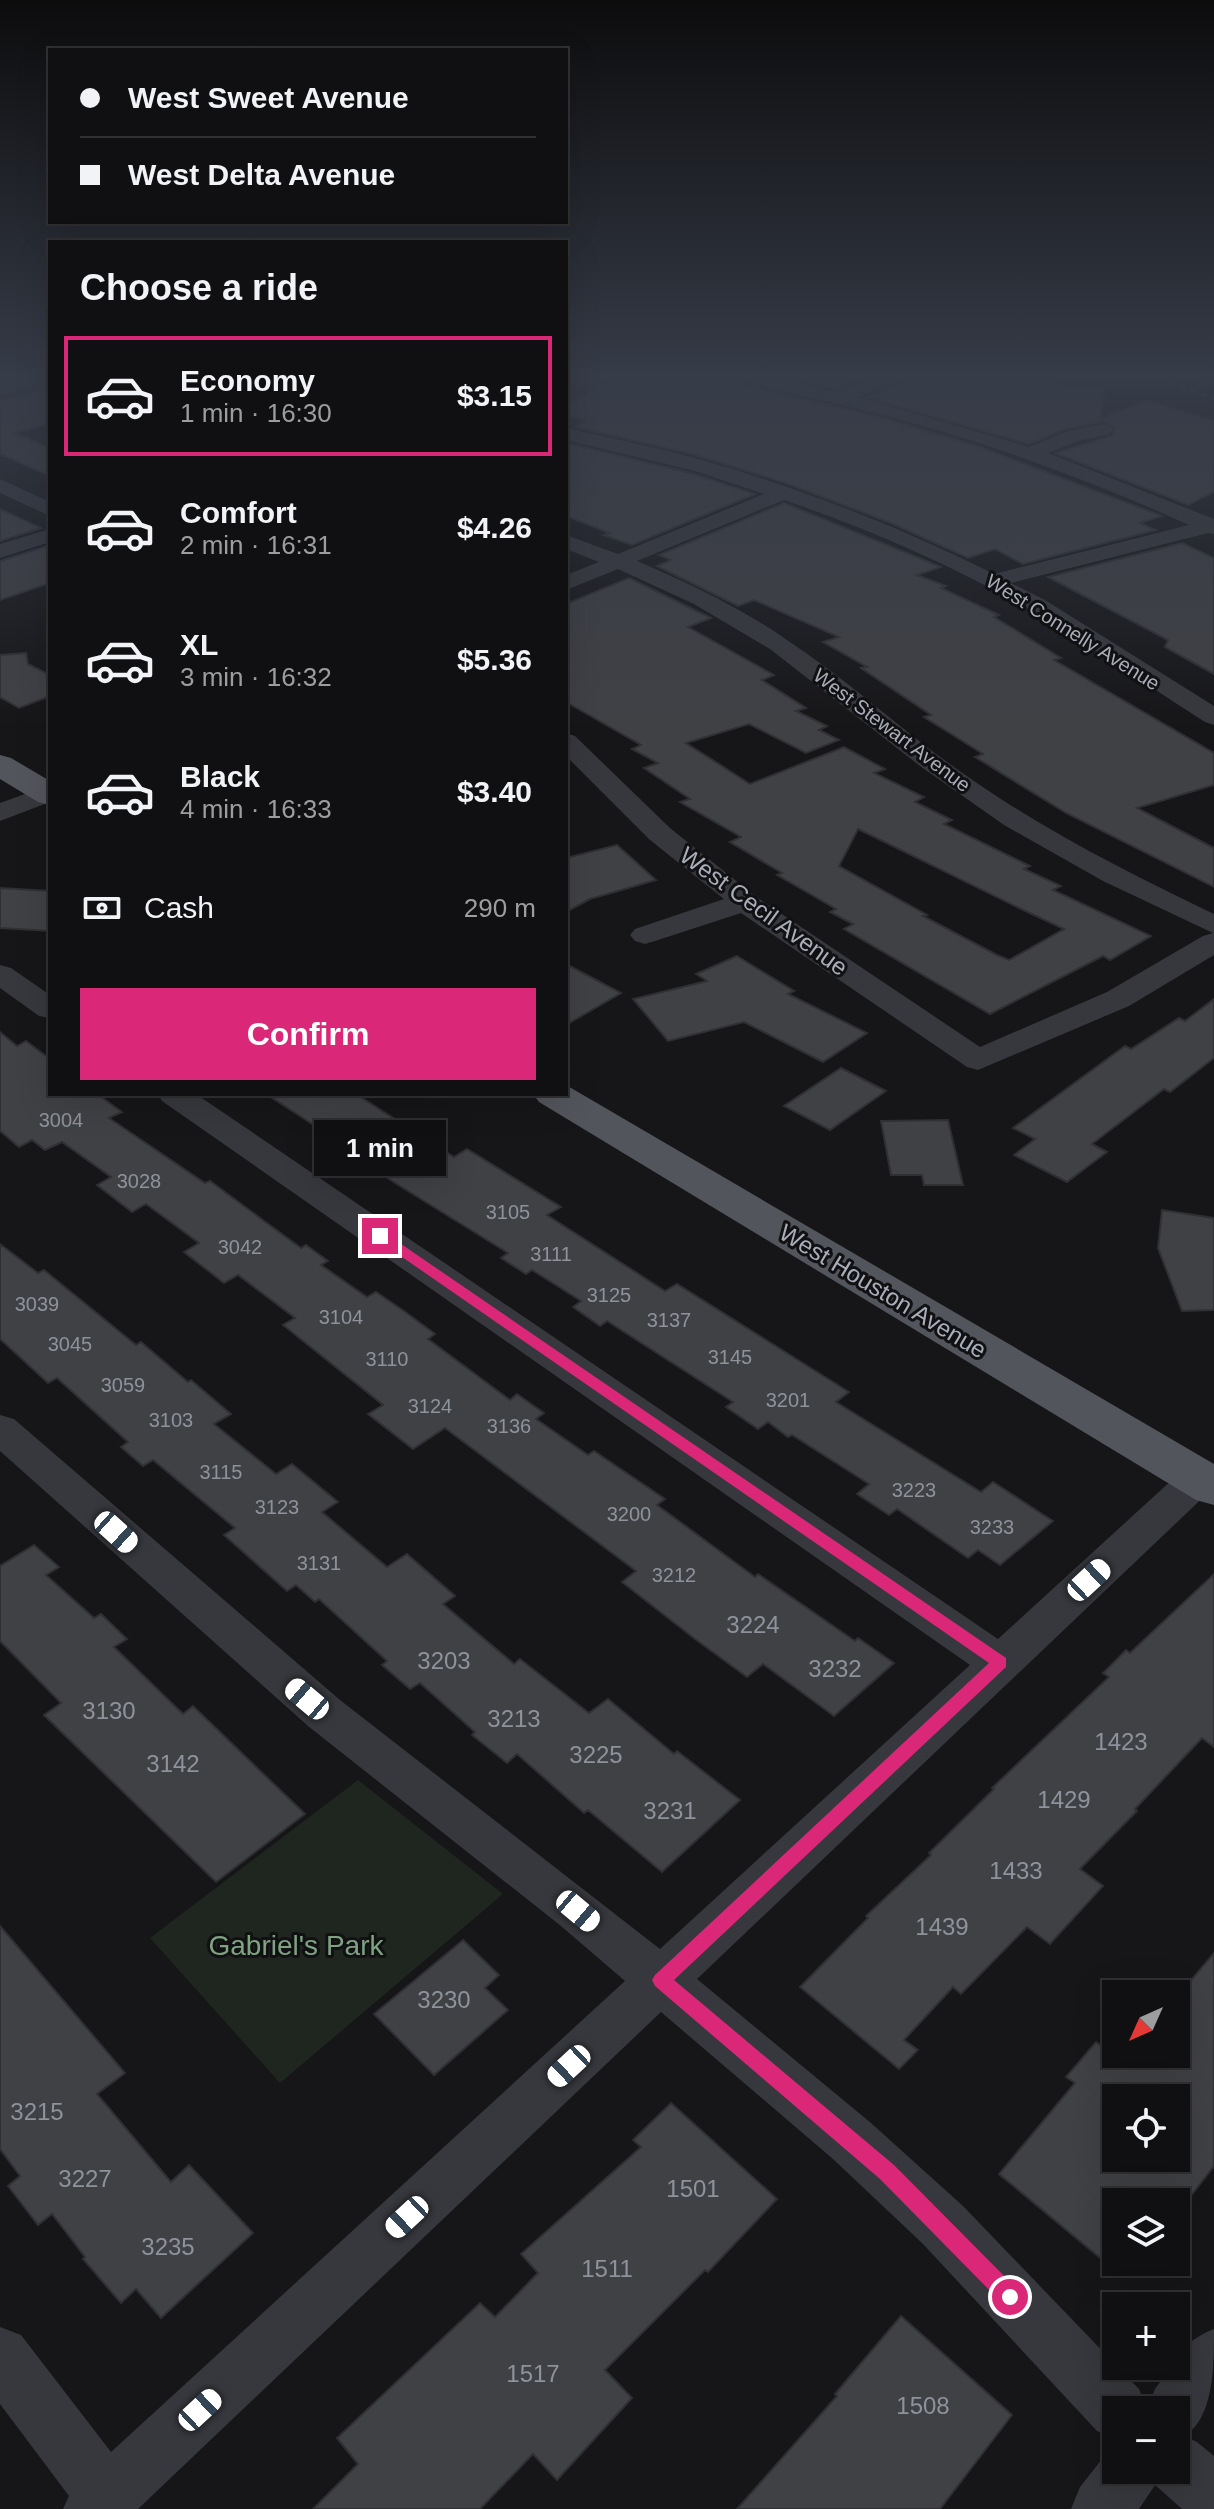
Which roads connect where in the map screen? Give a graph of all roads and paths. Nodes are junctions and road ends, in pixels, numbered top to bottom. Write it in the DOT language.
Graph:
graph roads {
  1 [pos="12,491"];
  2 [pos="778,491"];
  3 [pos="1132,491"];
  4 [pos="784,493"];
  5 [pos="48,509"];
  6 [pos="1213,526"];
  7 [pos="48,536"];
  8 [pos="568,543"];
  9 [pos="0,551"];
  10 [pos="619,562"];
  11 [pos="993,581"];
  12 [pos="568,582"];
  13 [pos="1214,717"];
  14 [pos="568,743"];
  15 [pos="0,765"];
  16 [pos="48,792"];
  17 [pos="48,793"];
  18 [pos="0,813"];
  19 [pos="745,902"];
  20 [pos="1214,925"];
  21 [pos="645,935"];
  22 [pos="1214,942"];
  23 [pos="0,974"];
  24 [pos="48,1008"];
  25 [pos="177,1096"];
  26 [pos="556,1096"];
  27 [pos="0,1429"];
  28 [pos="1206,1483"];
  29 [pos="1000,1663"];
  30 [pos="661,1980"];
  31 [pos="0,2356"];
  32 [pos="1214,2358"];
  33 [pos="1105,2396"];
  34 [pos="1186,2396"];
  35 [pos="1190,2476"];
  36 [pos="1121,2484"];
  37 [pos="1214,2497"];
  38 [pos="101,2503"];
  39 [pos="1102,2509"];
  1 -- 5 [label="street"];
  2 -- 4 [label="street, West Connelly Avenue"];
  3 -- 6 [label="street"];
  4 -- 10 [label="street"];
  4 -- 11 [label="street, West Connelly Avenue"];
  6 -- 11 [label="street"];
  7 -- 9 [label="street"];
  8 -- 10 [label="street, West Stewart Avenue"];
  10 -- 12 [label="street"];
  10 -- 20 [label="street, West Stewart Avenue"];
  11 -- 13 [label="street, West Connelly Avenue"];
  14 -- 19 [label="street, West Cecil Avenue"];
  15 -- 16 [label="main road"];
  17 -- 18 [label="street"];
  19 -- 21 [label="street"];
  19 -- 22 [label="street, West Cecil Avenue"];
  23 -- 24 [label="street"];
  25 -- 29 [label="street"];
  26 -- 28 [label="main road, West Houston Avenue"];
  27 -- 30 [label="street"];
  28 -- 29 [label="street"];
  29 -- 30 [label="street"];
  30 -- 33 [label="street"];
  30 -- 38 [label="street"];
  31 -- 38 [label="street"];
  32 -- 34 [label="street"];
  35 -- 37 [label="street"];
  36 -- 39 [label="street"];
}
